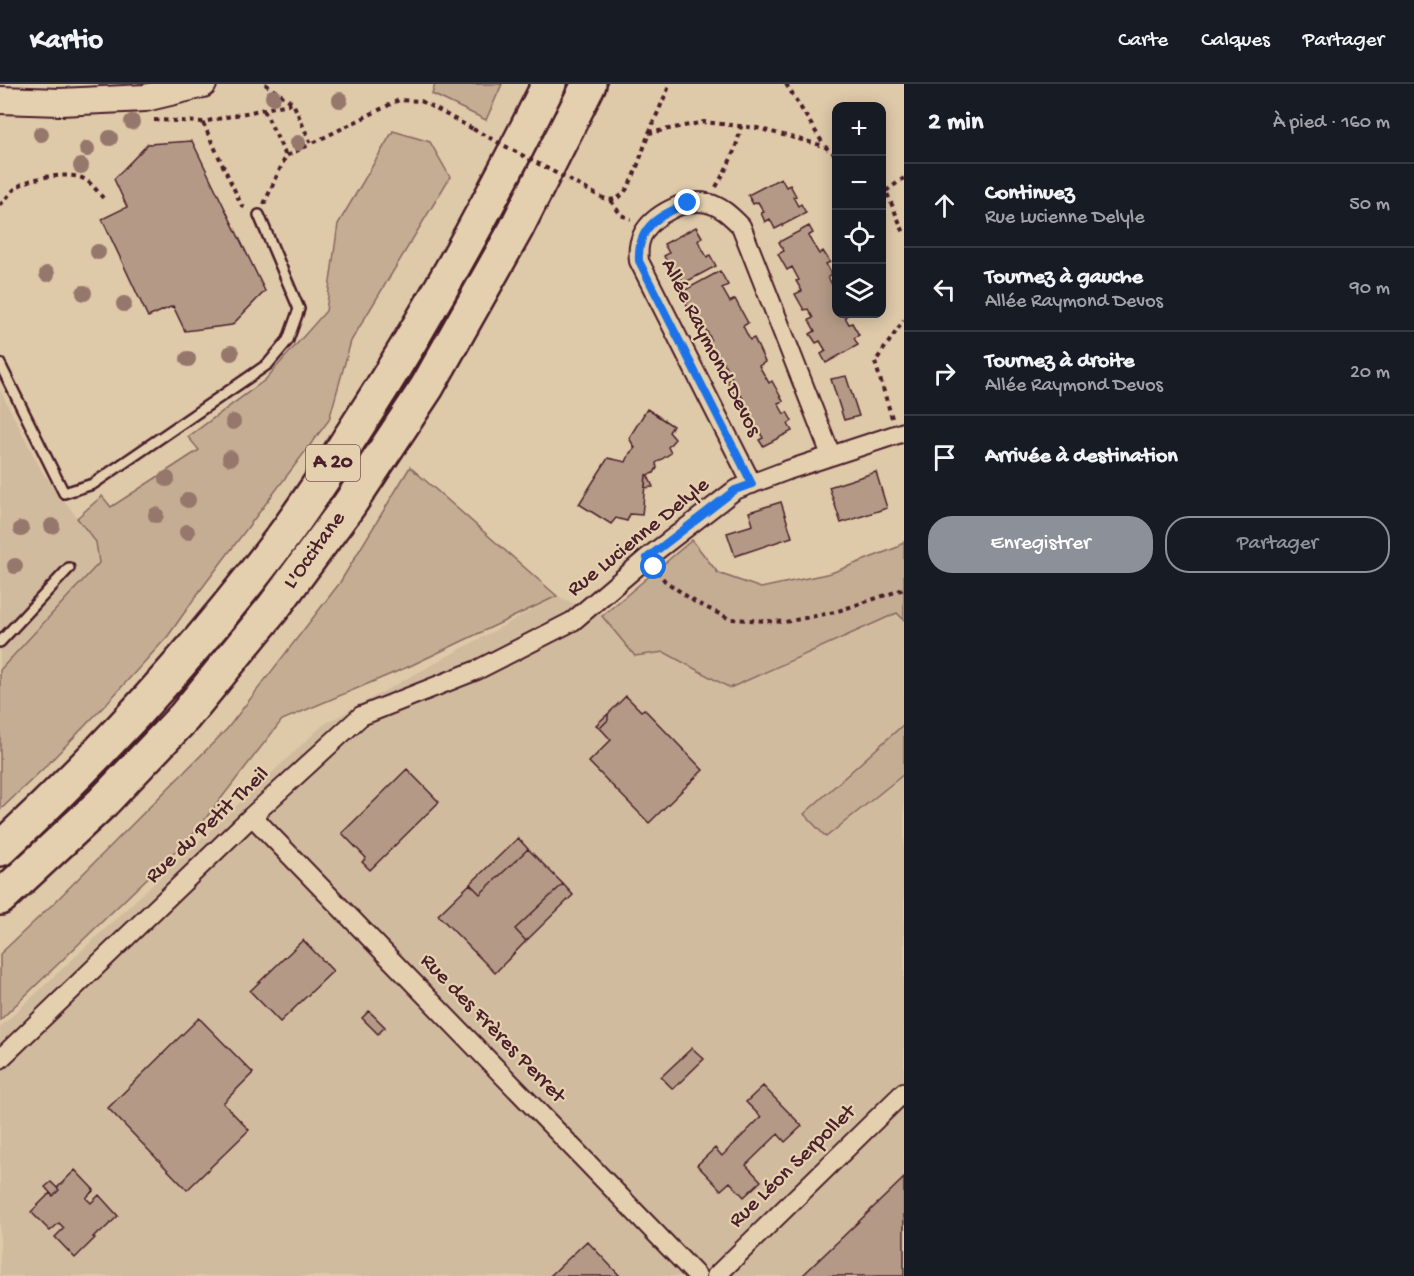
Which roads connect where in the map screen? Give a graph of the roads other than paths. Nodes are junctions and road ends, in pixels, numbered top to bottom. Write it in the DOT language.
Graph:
graph roads {
  1 [pos="203,84"];
  2 [pos="549,84"];
  3 [pos="589,84"];
  4 [pos="7,103"];
  5 [pos="259,215"];
  6 [pos="0,364"];
  7 [pos="899,430"];
  8 [pos="831,455"];
  9 [pos="752,484"];
  10 [pos="69,568"];
  11 [pos="0,642"];
  12 [pos="477,670"];
  13 [pos="54,799"];
  14 [pos="103,802"];
  15 [pos="252,816"];
  16 [pos="0,840"];
  17 [pos="0,849"];
  18 [pos="0,898"];
  19 [pos="0,920"];
  20 [pos="0,1059"];
  21 [pos="903,1094"];
  22 [pos="697,1276"];
  23 [pos="716,1276"];
  1 -- 4 [label="street"];
  2 -- 13 [label="highway, L'Occitane / A 20"];
  3 -- 14 [label="highway, L'Occitane / A 20"];
  5 -- 6 [label="lane"];
  7 -- 8 [label="street, Rue Lucienne Delyle"];
  8 -- 9 [label="street, Rue Lucienne Delyle"];
  8 -- 9 [label="street, Allée Raymond Devos"];
  9 -- 12 [label="street, Rue Lucienne Delyle"];
  10 -- 11 [label="lane"];
  12 -- 15 [label="street, Rue du Petit Theil"];
  13 -- 16 [label="highway"];
  13 -- 17 [label="highway, L'Occitane / A 20"];
  14 -- 18 [label="highway, L'Occitane / A 20"];
  14 -- 19 [label="highway"];
  15 -- 20 [label="street, Rue du Petit Theil"];
  15 -- 22 [label="street, Rue des Frères Perret"];
  21 -- 23 [label="street, Rue Léon Serpollet"];
}
